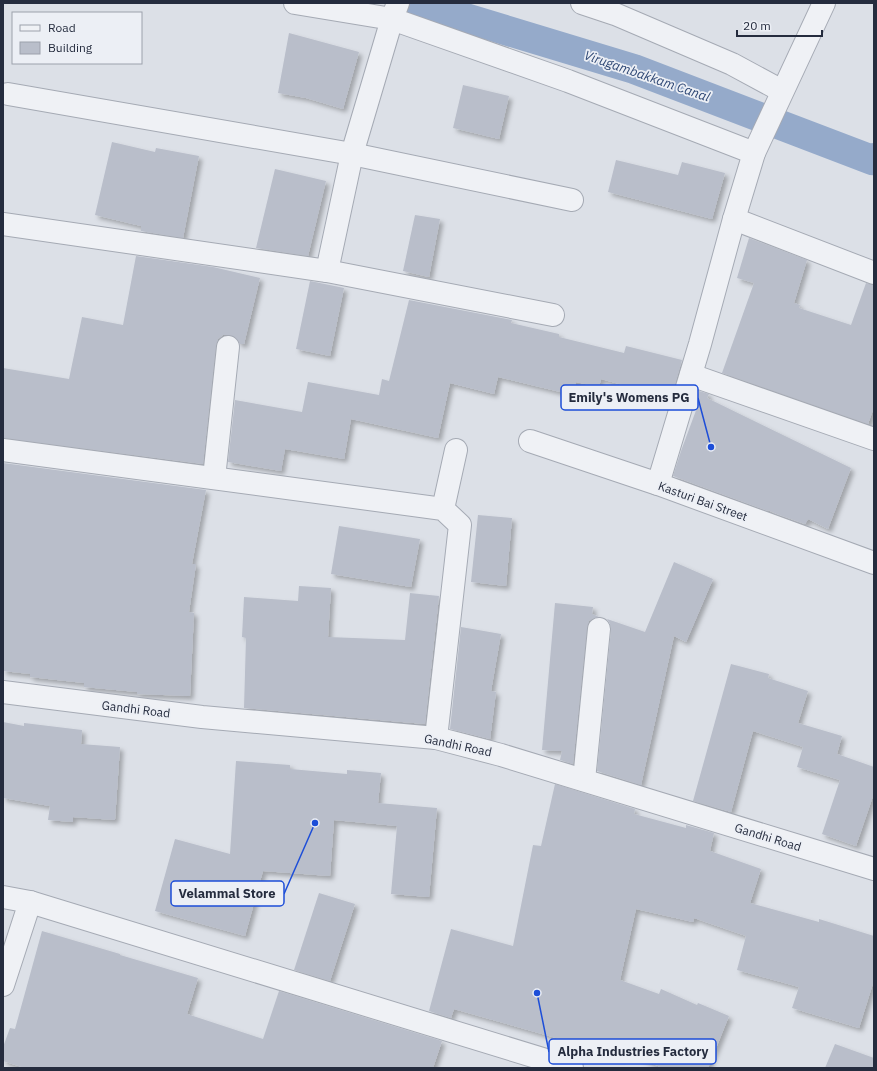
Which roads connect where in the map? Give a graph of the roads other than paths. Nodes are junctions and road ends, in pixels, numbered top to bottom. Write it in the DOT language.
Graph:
graph roads {
  1 [pos="295,3"];
  2 [pos="582,3"];
  3 [pos="824,3"];
  4 [pos="395,11"];
  5 [pos="782,91"];
  6 [pos="8,94"];
  7 [pos="754,153"];
  8 [pos="352,154"];
  9 [pos="572,200"];
  10 [pos="734,219"];
  11 [pos="3,224"];
  12 [pos="327,271"];
  13 [pos="874,273"];
  14 [pos="553,315"];
  15 [pos="228,347"];
  16 [pos="691,375"];
  17 [pos="874,439"];
  18 [pos="530,441"];
  19 [pos="3,450"];
  20 [pos="456,450"];
  21 [pos="214,478"];
  22 [pos="658,484"];
  23 [pos="443,509"];
  24 [pos="874,563"];
  25 [pos="599,629"];
  26 [pos="3,692"];
  27 [pos="436,738"];
  28 [pos="584,780"];
  29 [pos="874,869"];
  30 [pos="3,897"];
  31 [pos="30,902"];
  32 [pos="3,985"];
  33 [pos="572,1068"];
  1 -- 4 [label="street"];
  2 -- 5 [label="street"];
  3 -- 5 [label="street"];
  4 -- 7 [label="street"];
  4 -- 8 [label="street"];
  5 -- 7 [label="street"];
  6 -- 8 [label="street"];
  7 -- 10 [label="street"];
  8 -- 9 [label="street"];
  8 -- 12 [label="street"];
  10 -- 13 [label="street"];
  10 -- 16 [label="street"];
  11 -- 12 [label="street"];
  12 -- 14 [label="street"];
  15 -- 21 [label="street"];
  16 -- 17 [label="street"];
  16 -- 22 [label="street"];
  18 -- 22 [label="street, Kasturi Bai Street"];
  19 -- 21 [label="street"];
  20 -- 23 [label="street"];
  21 -- 23 [label="street"];
  22 -- 24 [label="street, Kasturi Bai Street"];
  23 -- 27 [label="street"];
  25 -- 28 [label="street"];
  26 -- 27 [label="street, Gandhi Road"];
  27 -- 28 [label="street, Gandhi Road"];
  28 -- 29 [label="street, Gandhi Road"];
  30 -- 31 [label="street"];
  31 -- 32 [label="street"];
  31 -- 33 [label="street"];
}
